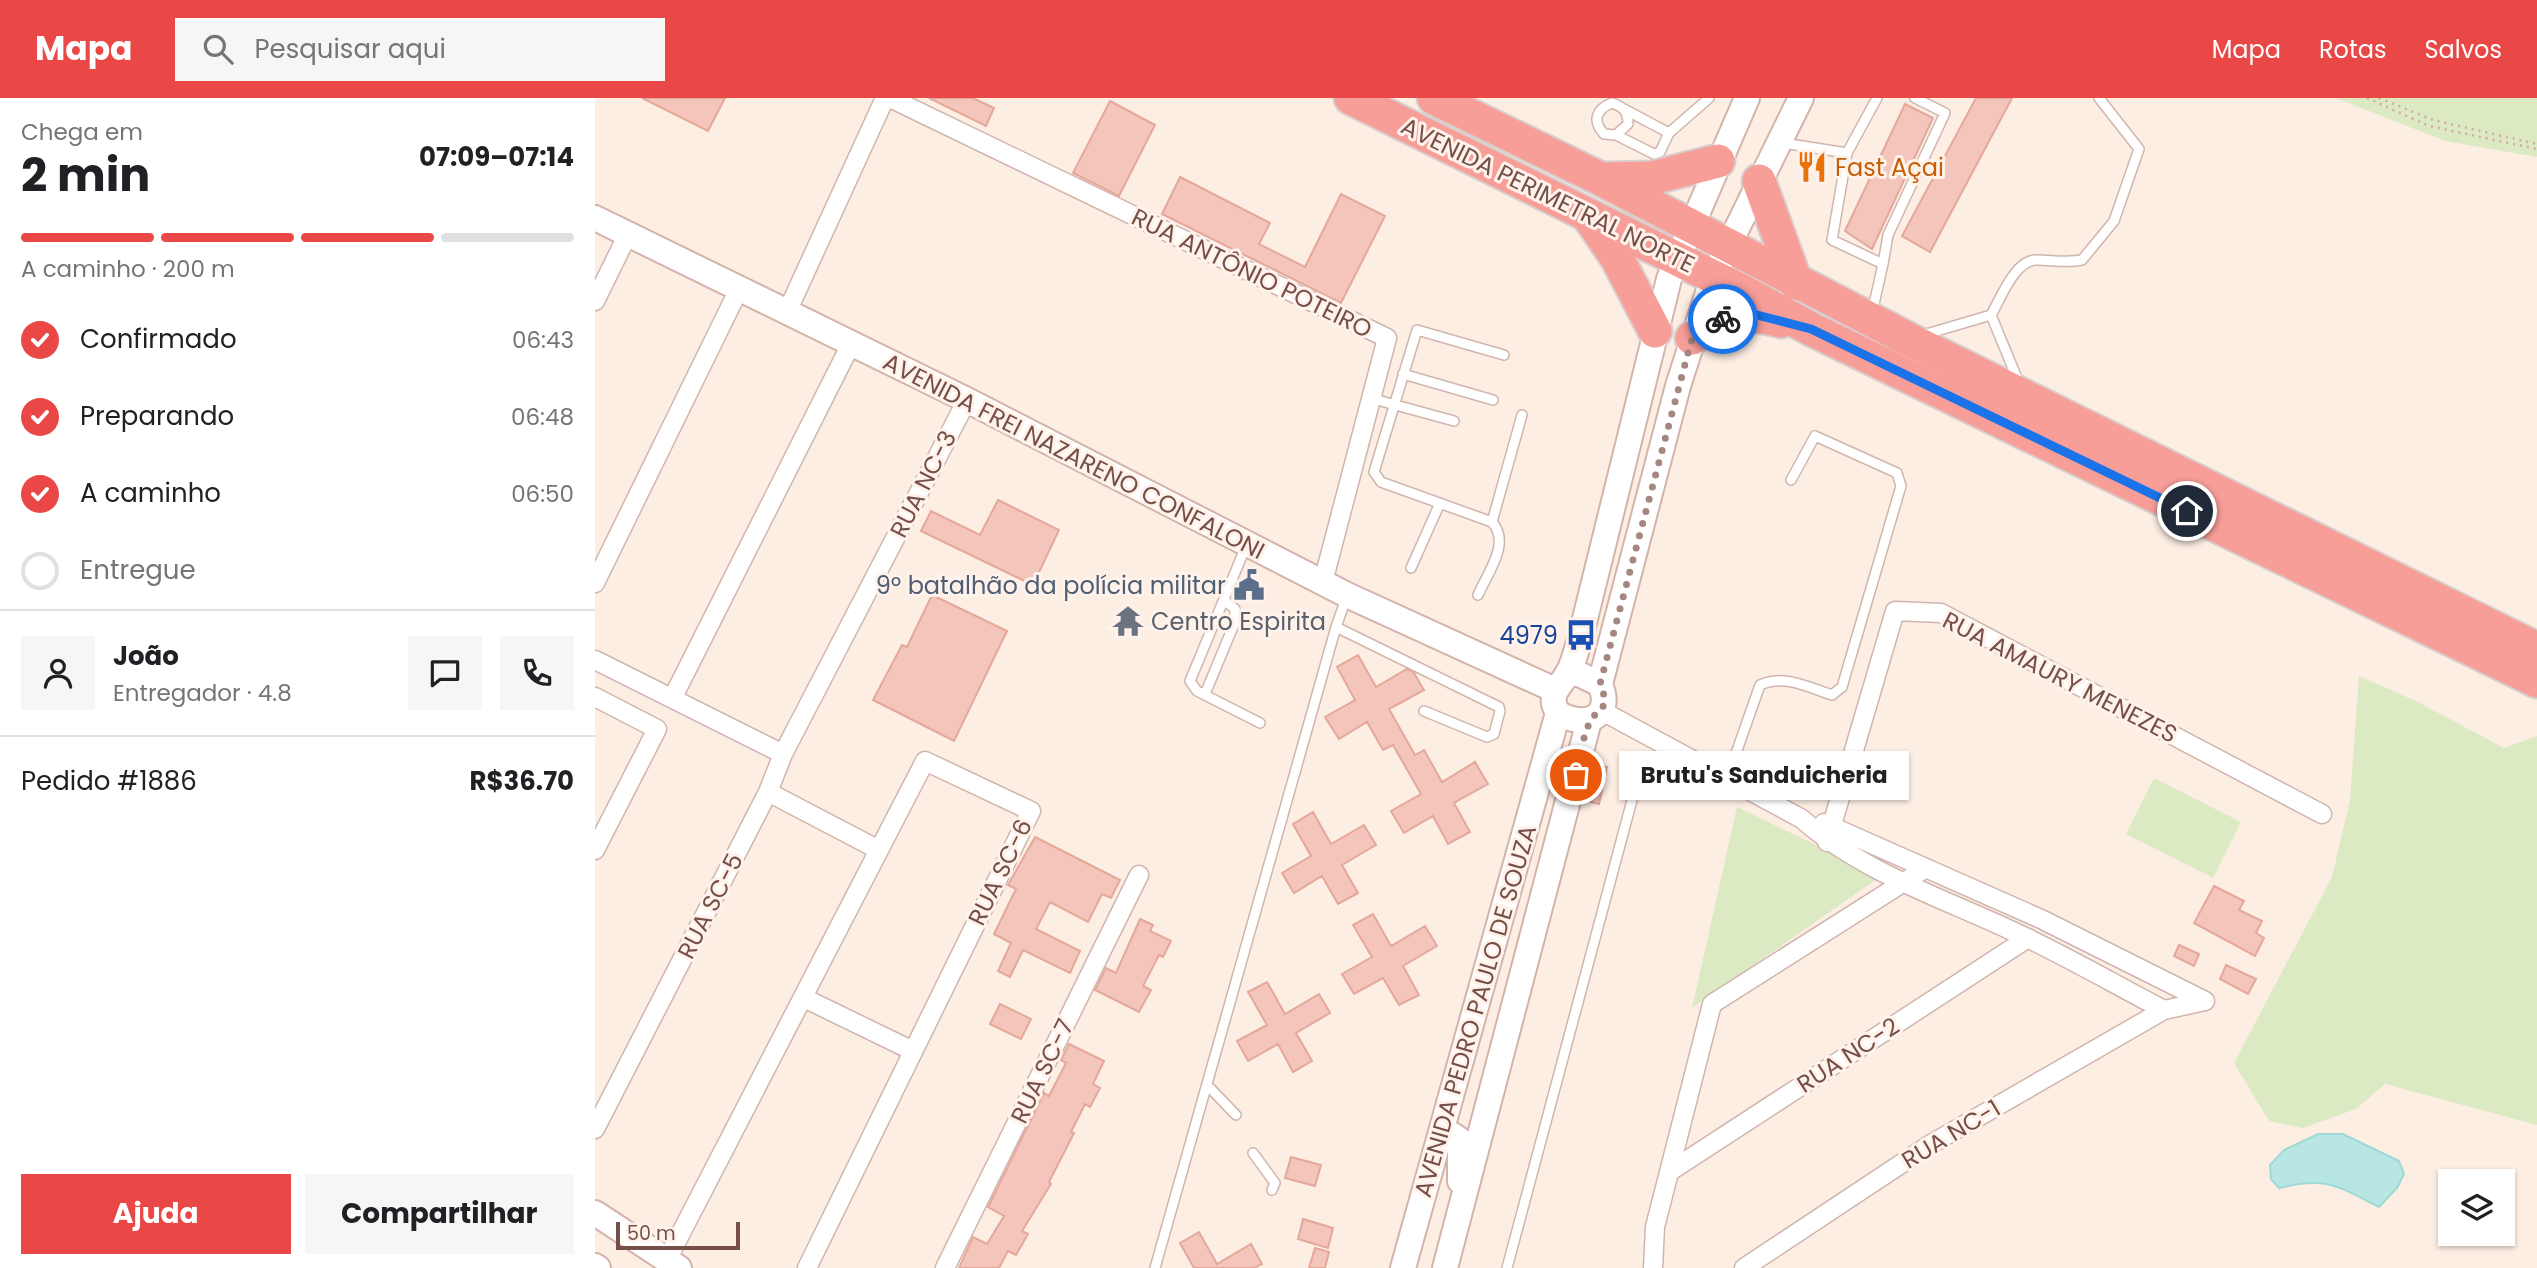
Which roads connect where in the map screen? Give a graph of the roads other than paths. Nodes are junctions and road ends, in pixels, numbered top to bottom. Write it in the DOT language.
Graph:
graph roads {
  1 [pos="887,98"];
  2 [pos="1351,98"];
  3 [pos="1602,98"];
  4 [pos="1709,98"];
  5 [pos="1747,98"];
  6 [pos="1801,98"];
  7 [pos="1877,98"];
  8 [pos="1915,98"];
  9 [pos="2099,98"];
  10 [pos="1436,99"];
  11 [pos="1868,102"];
  12 [pos="1612,103"];
  13 [pos="1624,108"];
  14 [pos="1669,133"];
  15 [pos="1616,135"];
  16 [pos="1778,142"];
  17 [pos="1847,153"];
  18 [pos="1718,161"];
  19 [pos="1601,179"];
  20 [pos="1759,181"];
  21 [pos="1586,212"];
  22 [pos="595,218"];
  23 [pos="1689,227"];
  24 [pos="628,234"];
  25 [pos="1727,247"];
  26 [pos="1676,258"];
  27 [pos="1883,264"];
  28 [pos="1713,278"];
  29 [pos="1796,283"];
  30 [pos="739,289"];
  31 [pos="595,301"];
  32 [pos="787,312"];
  33 [pos="1991,314"];
  34 [pos="1871,321"];
  35 [pos="1811,329"];
  36 [pos="1655,331"];
  37 [pos="1692,338"];
  38 [pos="1907,339"];
  39 [pos="851,344"];
  40 [pos="1504,355"];
  41 [pos="1403,374"];
  42 [pos="2025,397"];
  43 [pos="1370,398"];
  44 [pos="967,400"];
  45 [pos="1493,400"];
  46 [pos="1394,405"];
  47 [pos="1522,415"];
  48 [pos="1454,421"];
  49 [pos="1791,480"];
  50 [pos="1440,503"];
  51 [pos="1492,522"];
  52 [pos="1247,544"];
  53 [pos="1411,568"];
  54 [pos="1323,582"];
  55 [pos="595,583"];
  56 [pos="1347,595"];
  57 [pos="1478,595"];
  58 [pos="1224,600"];
  59 [pos="1336,627"];
  60 [pos="2537,649"];
  61 [pos="595,660"];
  62 [pos="2537,681"];
  63 [pos="1600,684"];
  64 [pos="1560,693"];
  65 [pos="1205,694"];
  66 [pos="595,697"];
  67 [pos="673,697"];
  68 [pos="1424,711"];
  69 [pos="1596,716"];
  70 [pos="1260,723"];
  71 [pos="783,754"];
  72 [pos="1727,780"];
  73 [pos="1635,789"];
  74 [pos="768,792"];
  75 [pos="2322,814"];
  76 [pos="1831,833"];
  77 [pos="877,849"];
  78 [pos="595,850"];
  79 [pos="1926,868"];
  80 [pos="1139,875"];
  81 [pos="1905,882"];
  82 [pos="2028,938"];
  83 [pos="804,999"];
  84 [pos="2164,1010"];
  85 [pos="913,1051"];
  86 [pos="1464,1057"];
  87 [pos="1209,1087"];
  88 [pos="1493,1098"];
  89 [pos="1236,1115"];
  90 [pos="595,1129"];
  91 [pos="1440,1135"];
  92 [pos="1253,1153"];
  93 [pos="1669,1172"];
  94 [pos="1272,1190"];
  95 [pos="1463,1209"];
  96 [pos="595,1213"];
  97 [pos="673,1264"];
  98 [pos="807,1268"];
  99 [pos="944,1268"];
  100 [pos="1155,1268"];
  101 [pos="1403,1268"];
  102 [pos="1445,1268"];
  103 [pos="1507,1268"];
  104 [pos="1653,1268"];
  105 [pos="1744,1268"];
  1 -- 32 [label="street"];
  1 -- 43 [label="street, RUA ANTÔNIO POTEIRO"];
  2 -- 21 [label="highway, AVENIDA PERIMETRAL NORTE"];
  3 -- 12 [label="lane"];
  4 -- 14 [label="lane"];
  5 -- 18 [label="main road, AVENIDA PEDRO PAULO DE SOUZA"];
  6 -- 16 [label="main road"];
  7 -- 11 [label="lane"];
  8 -- 27 [label="lane"];
  9 -- 33 [label="lane"];
  10 -- 19 [label="highway, AVENIDA PERIMETRAL NORTE"];
  11 -- 17 [label="lane"];
  12 -- 13 [label="lane"];
  12 -- 15 [label="lane"];
  13 -- 14 [label="lane"];
  13 -- 15 [label="lane"];
  14 -- 15 [label="lane"];
  16 -- 17 [label="lane"];
  16 -- 20 [label="main road"];
  17 -- 27 [label="lane"];
  18 -- 19 [label="highway"];
  18 -- 23 [label="main road, AVENIDA PEDRO PAULO DE SOUZA"];
  19 -- 23 [label="highway, AVENIDA PERIMETRAL NORTE"];
  20 -- 25 [label="main road"];
  20 -- 29 [label="highway"];
  21 -- 26 [label="highway, AVENIDA PERIMETRAL NORTE"];
  21 -- 36 [label="highway"];
  22 -- 24 [label="main road, AVENIDA FREI NAZARENO CONFALONI"];
  23 -- 25 [label="highway, AVENIDA PERIMETRAL NORTE"];
  23 -- 26 [label="main road, AVENIDA PEDRO PAULO DE SOUZA"];
  24 -- 30 [label="main road, AVENIDA FREI NAZARENO CONFALONI"];
  24 -- 31 [label="street"];
  25 -- 28 [label="main road"];
  25 -- 29 [label="highway, AVENIDA PERIMETRAL NORTE"];
  26 -- 28 [label="highway, AVENIDA PERIMETRAL NORTE"];
  26 -- 36 [label="main road, AVENIDA PEDRO PAULO DE SOUZA"];
  27 -- 34 [label="lane"];
  28 -- 35 [label="highway, AVENIDA PERIMETRAL NORTE"];
  28 -- 37 [label="main road"];
  29 -- 34 [label="highway, AVENIDA PERIMETRAL NORTE"];
  30 -- 32 [label="main road, AVENIDA FREI NAZARENO CONFALONI"];
  30 -- 55 [label="street"];
  32 -- 39 [label="main road, AVENIDA FREI NAZARENO CONFALONI"];
  33 -- 38 [label="lane"];
  33 -- 42 [label="lane"];
  34 -- 38 [label="highway, AVENIDA PERIMETRAL NORTE"];
  35 -- 37 [label="highway"];
  35 -- 62 [label="highway, AVENIDA PERIMETRAL NORTE"];
  36 -- 64 [label="main road, AVENIDA PEDRO PAULO DE SOUZA"];
  37 -- 63 [label="main road"];
  38 -- 42 [label="highway, AVENIDA PERIMETRAL NORTE"];
  39 -- 44 [label="main road, AVENIDA FREI NAZARENO CONFALONI"];
  39 -- 67 [label="street"];
  40 -- 41 [label="lane"];
  41 -- 45 [label="lane"];
  41 -- 46 [label="lane"];
  42 -- 60 [label="highway, AVENIDA PERIMETRAL NORTE"];
  43 -- 46 [label="lane"];
  43 -- 54 [label="street, RUA ANTÔNIO POTEIRO"];
  44 -- 52 [label="main road, AVENIDA FREI NAZARENO CONFALONI"];
  44 -- 71 [label="street, RUA NC-3"];
  46 -- 48 [label="lane"];
  46 -- 50 [label="lane"];
  47 -- 51 [label="lane"];
  49 -- 72 [label="lane"];
  50 -- 51 [label="lane"];
  50 -- 53 [label="lane"];
  51 -- 57 [label="lane"];
  52 -- 54 [label="main road, AVENIDA FREI NAZARENO CONFALONI"];
  52 -- 58 [label="lane"];
  54 -- 56 [label="main road, AVENIDA FREI NAZARENO CONFALONI"];
  56 -- 59 [label="lane"];
  56 -- 64 [label="main road, AVENIDA FREI NAZARENO CONFALONI"];
  58 -- 65 [label="lane"];
  58 -- 65 [label="lane"];
  59 -- 68 [label="lane"];
  59 -- 87 [label="lane"];
  61 -- 67 [label="street"];
  63 -- 64 [label="main road"];
  63 -- 69 [label="main road"];
  64 -- 69 [label="main road"];
  64 -- 86 [label="main road, AVENIDA PEDRO PAULO DE SOUZA"];
  65 -- 70 [label="lane"];
  66 -- 78 [label="street"];
  67 -- 71 [label="street"];
  69 -- 72 [label="street"];
  69 -- 88 [label="main road, AVENIDA PEDRO PAULO DE SOUZA"];
  71 -- 74 [label="street, RUA NC-3"];
  72 -- 76 [label="street"];
  73 -- 103 [label="lane"];
  74 -- 77 [label="street"];
  74 -- 90 [label="street, RUA SC-5"];
  75 -- 76 [label="street, RUA AMAURY MENEZES"];
  76 -- 79 [label="street"];
  76 -- 81 [label="street"];
  77 -- 83 [label="street, RUA SC-6"];
  77 -- 85 [label="street, RUA SC-6"];
  79 -- 81 [label="street"];
  79 -- 84 [label="street, RUA NC-1"];
  80 -- 99 [label="street, RUA SC-7"];
  81 -- 82 [label="street"];
  81 -- 93 [label="street"];
  82 -- 84 [label="street"];
  82 -- 93 [label="street, RUA NC-2"];
  83 -- 85 [label="street"];
  83 -- 97 [label="street, RUA SC-6"];
  84 -- 105 [label="street, RUA NC-1"];
  85 -- 98 [label="street, RUA SC-6"];
  86 -- 88 [label="main road"];
  86 -- 91 [label="main road, AVENIDA PEDRO PAULO DE SOUZA"];
  87 -- 89 [label="lane"];
  87 -- 100 [label="lane"];
  88 -- 95 [label="main road, AVENIDA PEDRO PAULO DE SOUZA"];
  91 -- 95 [label="main road"];
  91 -- 101 [label="main road, AVENIDA PEDRO PAULO DE SOUZA"];
  92 -- 94 [label="lane"];
  93 -- 104 [label="street"];
  95 -- 102 [label="main road, AVENIDA PEDRO PAULO DE SOUZA"];
  96 -- 97 [label="main road"];
}
